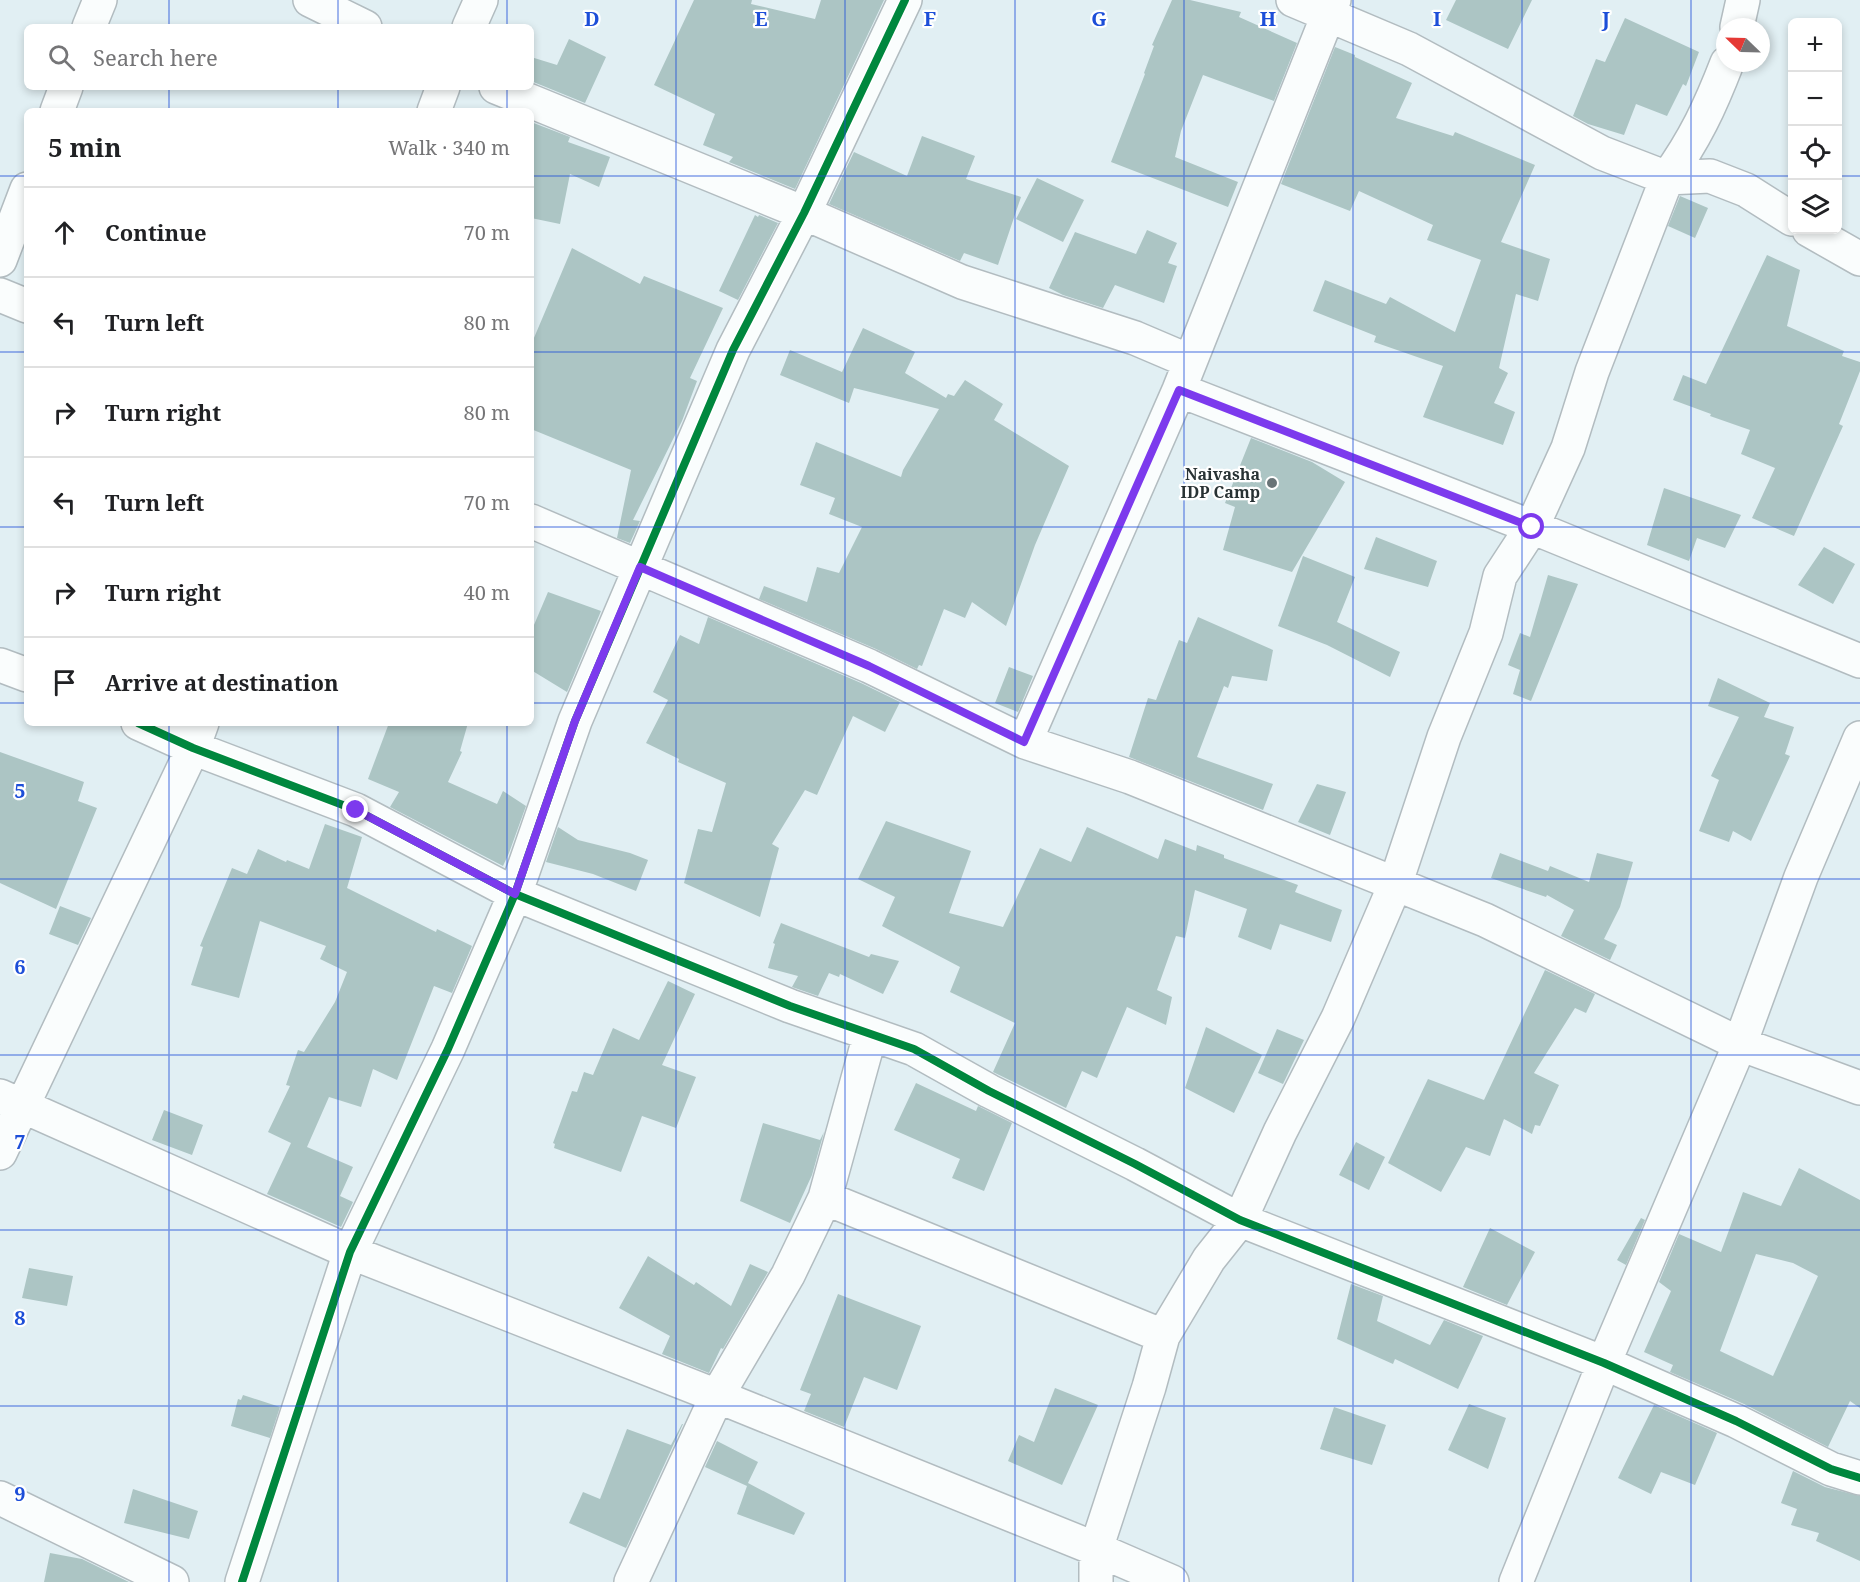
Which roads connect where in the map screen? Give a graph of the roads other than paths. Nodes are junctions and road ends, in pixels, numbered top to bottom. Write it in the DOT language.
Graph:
graph roads {
  1 [pos="100,0"];
  2 [pos="310,0"];
  3 [pos="481,0"];
  4 [pos="905,0"];
  5 [pos="1293,0"];
  6 [pos="1743,0"];
  7 [pos="1331,8"];
  8 [pos="1739,18"];
  9 [pos="90,24"];
  10 [pos="359,24"];
  11 [pos="470,24"];
  12 [pos="1724,72"];
  13 [pos="65,90"];
  14 [pos="442,90"];
  15 [pos="503,90"];
  16 [pos="58,108"];
  17 [pos="435,108"];
  18 [pos="1667,178"];
  19 [pos="24,197"];
  20 [pos="804,213"];
  21 [pos="1788,216"];
  22 [pos="1816,234"];
  23 [pos="1860,259"];
  24 [pos="0,260"];
  25 [pos="0,295"];
  26 [pos="24,305"];
  27 [pos="1184,375"];
  28 [pos="534,522"];
  29 [pos="1532,527"];
  30 [pos="640,567"];
  31 [pos="1860,661"];
  32 [pos="0,665"];
  33 [pos="24,674"];
  34 [pos="152,726"];
  35 [pos="197,736"];
  36 [pos="1860,738"];
  37 [pos="1024,742"];
  38 [pos="1395,885"];
  39 [pos="515,894"];
  40 [pos="870,1035"];
  41 [pos="1740,1044"];
  42 [pos="1860,1088"];
  43 [pos="11,1101"];
  44 [pos="0,1153"];
  45 [pos="825,1198"];
  46 [pos="1240,1220"];
  47 [pos="350,1252"];
  48 [pos="1163,1336"];
  49 [pos="1604,1363"];
  50 [pos="717,1396"];
  51 [pos="1860,1478"];
  52 [pos="0,1498"];
  53 [pos="1096,1549"];
  54 [pos="172,1582"];
  55 [pos="242,1582"];
  56 [pos="631,1582"];
  57 [pos="1096,1582"];
  58 [pos="1172,1582"];
  59 [pos="1516,1582"];
  1 -- 9 [label="street"];
  2 -- 10 [label="street"];
  3 -- 11 [label="street"];
  4 -- 20 [label="street"];
  5 -- 7 [label="street"];
  6 -- 8 [label="street"];
  7 -- 18 [label="street"];
  7 -- 27 [label="street"];
  12 -- 18 [label="street"];
  13 -- 16 [label="street"];
  14 -- 17 [label="street"];
  15 -- 20 [label="street"];
  18 -- 21 [label="street"];
  18 -- 29 [label="street"];
  19 -- 24 [label="street"];
  20 -- 27 [label="street"];
  20 -- 30 [label="street"];
  22 -- 23 [label="street"];
  25 -- 26 [label="street"];
  27 -- 29 [label="street"];
  27 -- 37 [label="street"];
  28 -- 30 [label="street"];
  29 -- 31 [label="street"];
  29 -- 38 [label="street"];
  30 -- 37 [label="street"];
  30 -- 39 [label="street"];
  32 -- 33 [label="street"];
  34 -- 35 [label="street"];
  35 -- 39 [label="street"];
  35 -- 43 [label="street"];
  36 -- 41 [label="street"];
  37 -- 38 [label="street"];
  38 -- 41 [label="street"];
  38 -- 46 [label="street"];
  39 -- 40 [label="street"];
  39 -- 47 [label="street"];
  40 -- 45 [label="street"];
  40 -- 46 [label="street"];
  41 -- 42 [label="street"];
  41 -- 49 [label="street"];
  43 -- 44 [label="street"];
  43 -- 47 [label="street"];
  45 -- 48 [label="street"];
  45 -- 50 [label="street"];
  46 -- 48 [label="street"];
  46 -- 49 [label="street"];
  47 -- 50 [label="street"];
  47 -- 55 [label="street"];
  48 -- 53 [label="street"];
  49 -- 51 [label="street"];
  49 -- 59 [label="street"];
  50 -- 53 [label="street"];
  50 -- 56 [label="street"];
  52 -- 54 [label="street"];
  53 -- 57 [label="street"];
  53 -- 58 [label="street"];
}
